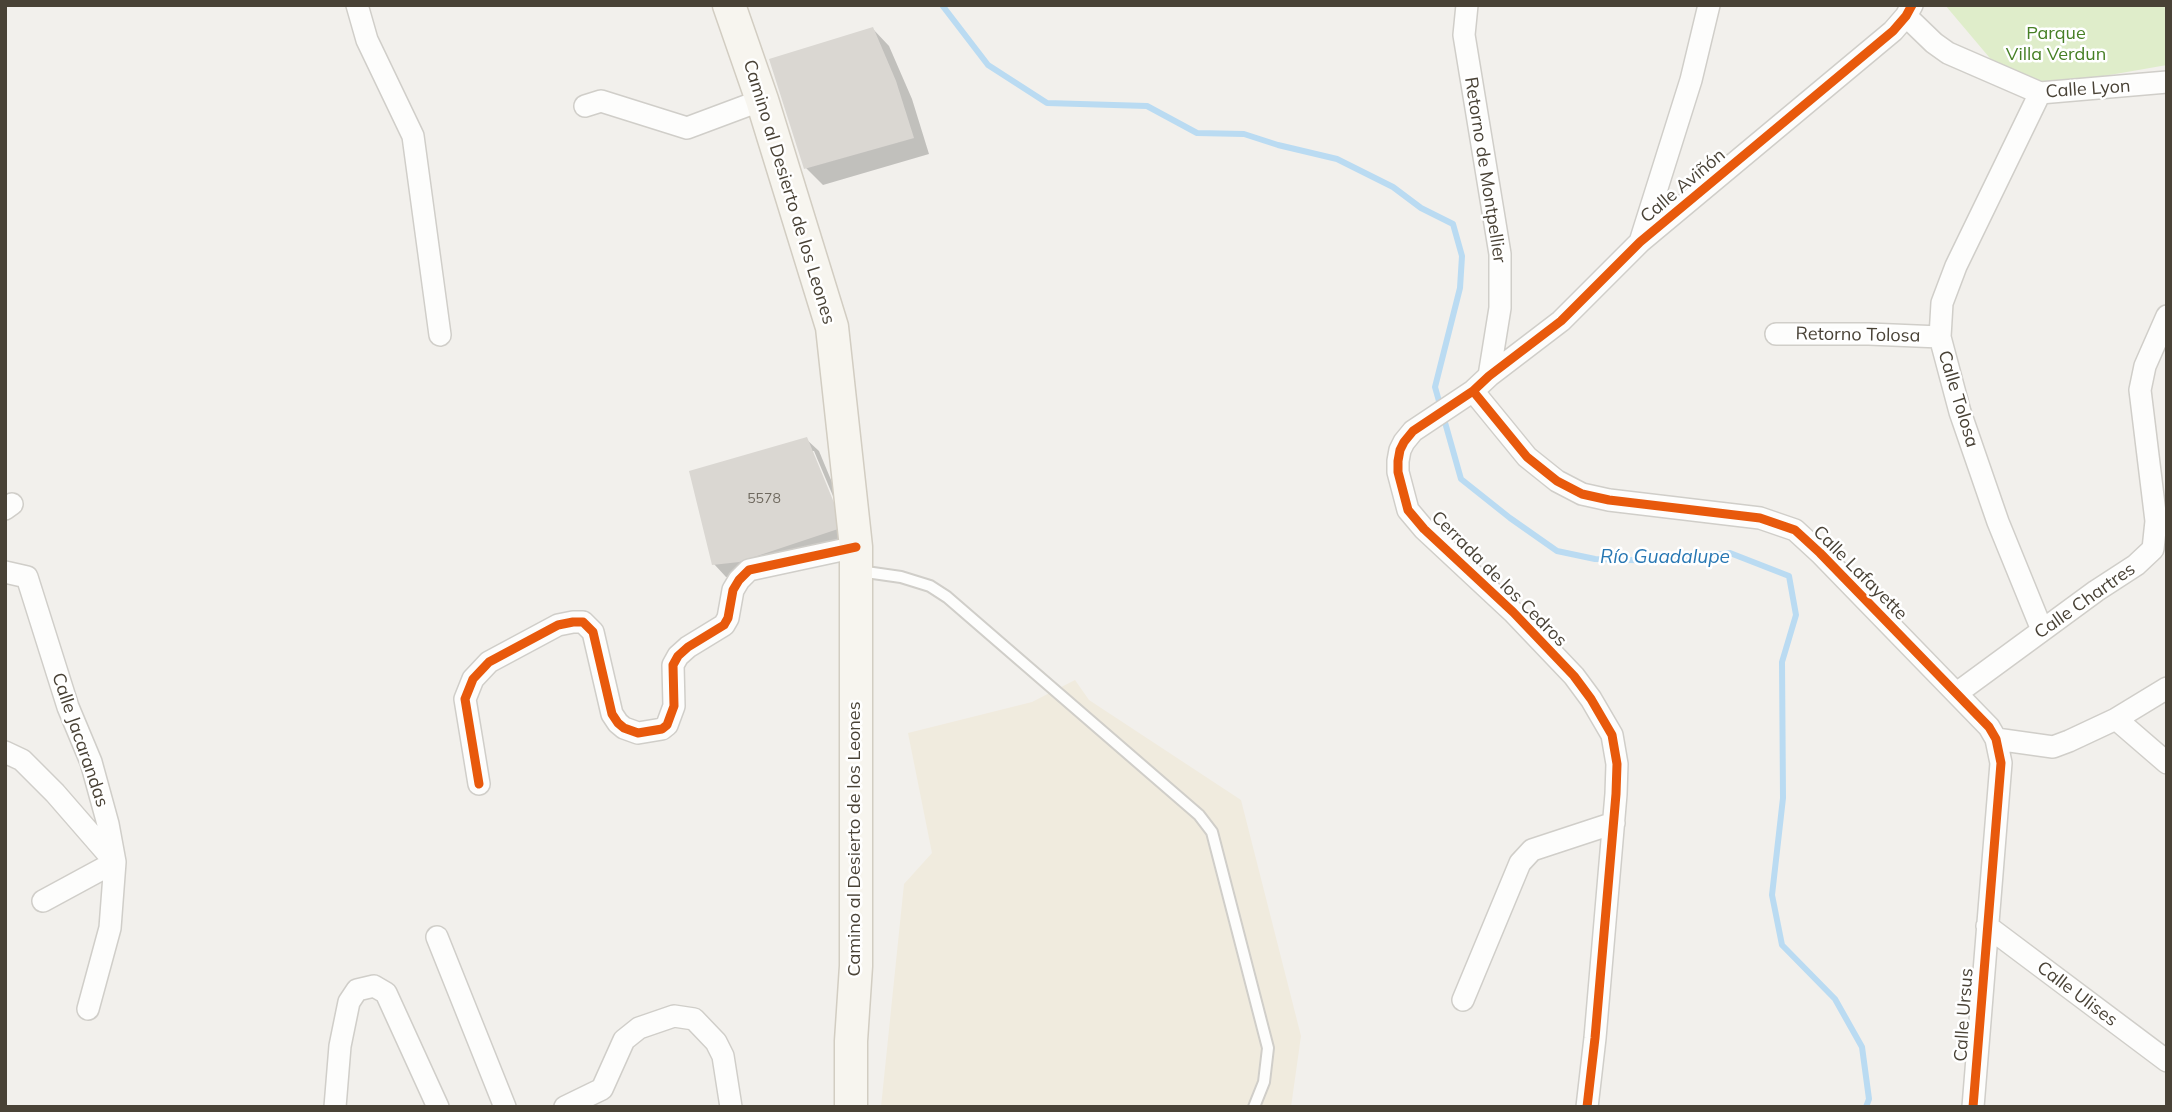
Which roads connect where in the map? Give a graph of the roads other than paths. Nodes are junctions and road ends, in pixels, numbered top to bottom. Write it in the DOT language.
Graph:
graph roads {
  1 [pos="357,5"];
  2 [pos="729,5"];
  3 [pos="1467,5"];
  4 [pos="1709,5"];
  5 [pos="1909,10"];
  6 [pos="2167,82"];
  7 [pos="2039,93"];
  8 [pos="762,100"];
  9 [pos="585,106"];
  10 [pos="1640,242"];
  11 [pos="2167,316"];
  12 [pos="1776,334"];
  13 [pos="440,335"];
  14 [pos="1940,337"];
  15 [pos="1476,387"];
  16 [pos="856,559"];
  17 [pos="5,572"];
  18 [pos="2042,630"];
  19 [pos="2167,688"];
  20 [pos="1957,693"];
  21 [pos="2116,719"];
  22 [pos="1996,739"];
  23 [pos="5,752"];
  24 [pos="2167,763"];
  25 [pos="479,784"];
  26 [pos="1614,823"];
  27 [pos="116,862"];
  28 [pos="43,901"];
  29 [pos="1987,926"];
  30 [pos="437,937"];
  31 [pos="1464,1000"];
  32 [pos="88,1009"];
  33 [pos="2167,1061"];
  34 [pos="335,1107"];
  35 [pos="438,1107"];
  36 [pos="505,1107"];
  37 [pos="565,1107"];
  38 [pos="731,1107"];
  39 [pos="851,1107"];
  40 [pos="1254,1107"];
  41 [pos="1587,1107"];
  42 [pos="1973,1107"];
  1 -- 13 [label="street"];
  2 -- 8 [label="main road, Camino al Desierto de los Leones"];
  3 -- 15 [label="street, Retorno de Montpellier"];
  4 -- 10 [label="street"];
  5 -- 7 [label="street, Calle Lyon"];
  5 -- 10 [label="street, Calle Aviñón"];
  6 -- 7 [label="street, Calle Lyon"];
  7 -- 14 [label="street, Calle Tolosa"];
  8 -- 9 [label="street"];
  8 -- 16 [label="main road, Camino al Desierto de los Leones"];
  10 -- 15 [label="street, Calle Aviñón"];
  11 -- 18 [label="street, Calle Chartres"];
  12 -- 14 [label="street, Retorno Tolosa"];
  14 -- 18 [label="street, Calle Tolosa"];
  15 -- 20 [label="street, Calle Lafayette"];
  15 -- 26 [label="street, Cerrada de los Cedros"];
  16 -- 25 [label="street"];
  16 -- 39 [label="main road, Camino al Desierto de los Leones"];
  16 -- 40 [label="lane"];
  17 -- 27 [label="street, Calle Jacarandas"];
  18 -- 20 [label="street, Calle Chartres"];
  19 -- 21 [label="street"];
  20 -- 22 [label="street, Calle Lafayette"];
  21 -- 22 [label="street"];
  21 -- 24 [label="street"];
  22 -- 29 [label="street"];
  23 -- 27 [label="street"];
  26 -- 31 [label="street"];
  26 -- 41 [label="street, Cerrada de los Cedros"];
  27 -- 28 [label="street"];
  27 -- 32 [label="street, Calle Jacarandas"];
  29 -- 33 [label="street, Calle Ulises"];
  29 -- 42 [label="street, Calle Ursus"];
  30 -- 36 [label="street"];
  34 -- 35 [label="street"];
  37 -- 38 [label="street"];
}
